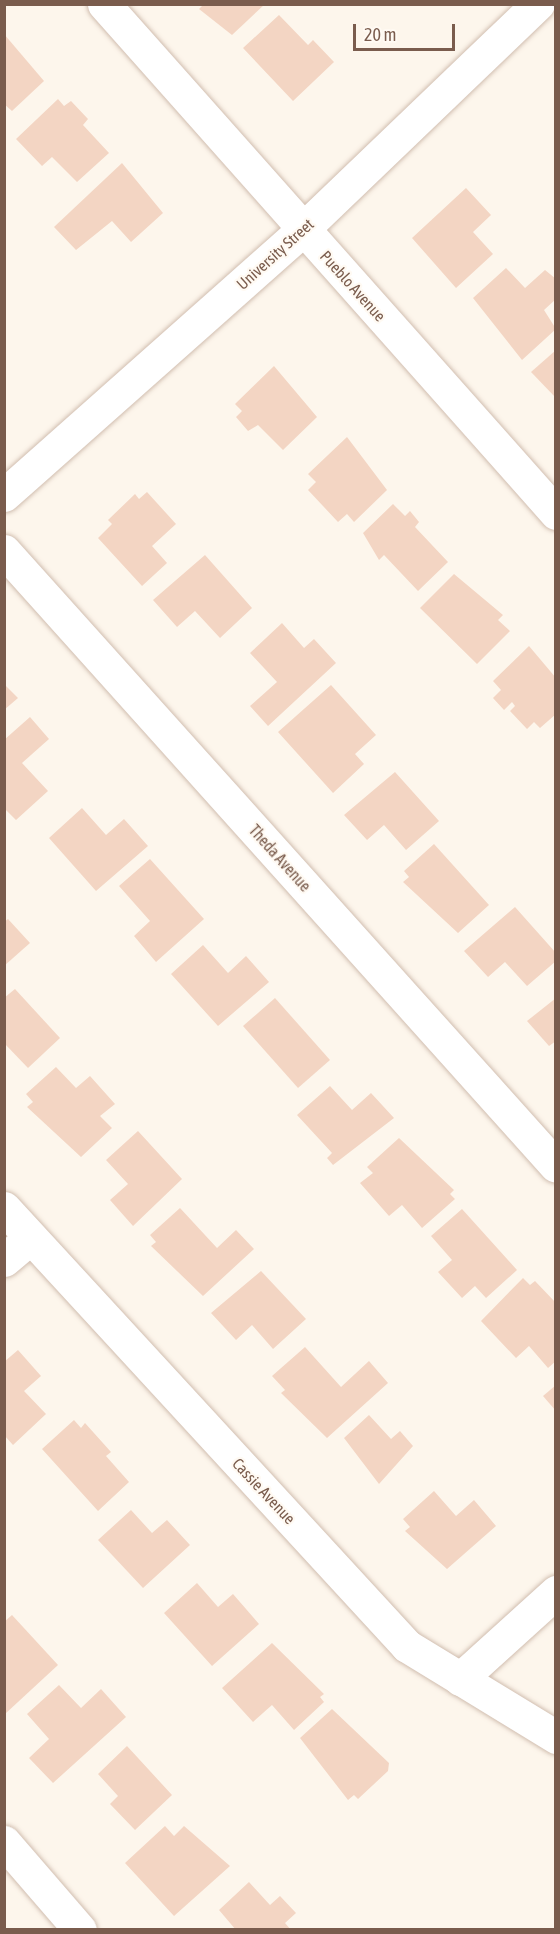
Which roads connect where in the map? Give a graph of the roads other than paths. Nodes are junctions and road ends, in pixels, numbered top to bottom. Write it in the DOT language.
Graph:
graph roads {
  1 [pos="104,4"];
  2 [pos="538,4"];
  3 [pos="302,230"];
  4 [pos="4,495"];
  5 [pos="555,513"];
  6 [pos="4,551"];
  7 [pos="555,1166"];
  8 [pos="4,1208"];
  9 [pos="30,1238"];
  10 [pos="4,1260"];
  11 [pos="555,1592"];
  12 [pos="460,1680"];
  13 [pos="555,1737"];
  14 [pos="4,1842"];
  15 [pos="80,1929"];
  1 -- 3 [label="street, Pueblo Avenue"];
  2 -- 3 [label="street, University Street"];
  3 -- 4 [label="street, University Street"];
  3 -- 5 [label="street, Pueblo Avenue"];
  6 -- 7 [label="street, Theda Avenue"];
  8 -- 9 [label="street, Cassie Avenue"];
  9 -- 10 [label="street"];
  9 -- 12 [label="street, Cassie Avenue"];
  11 -- 12 [label="street"];
  12 -- 13 [label="street, Cassie Avenue"];
  14 -- 15 [label="street"];
}
